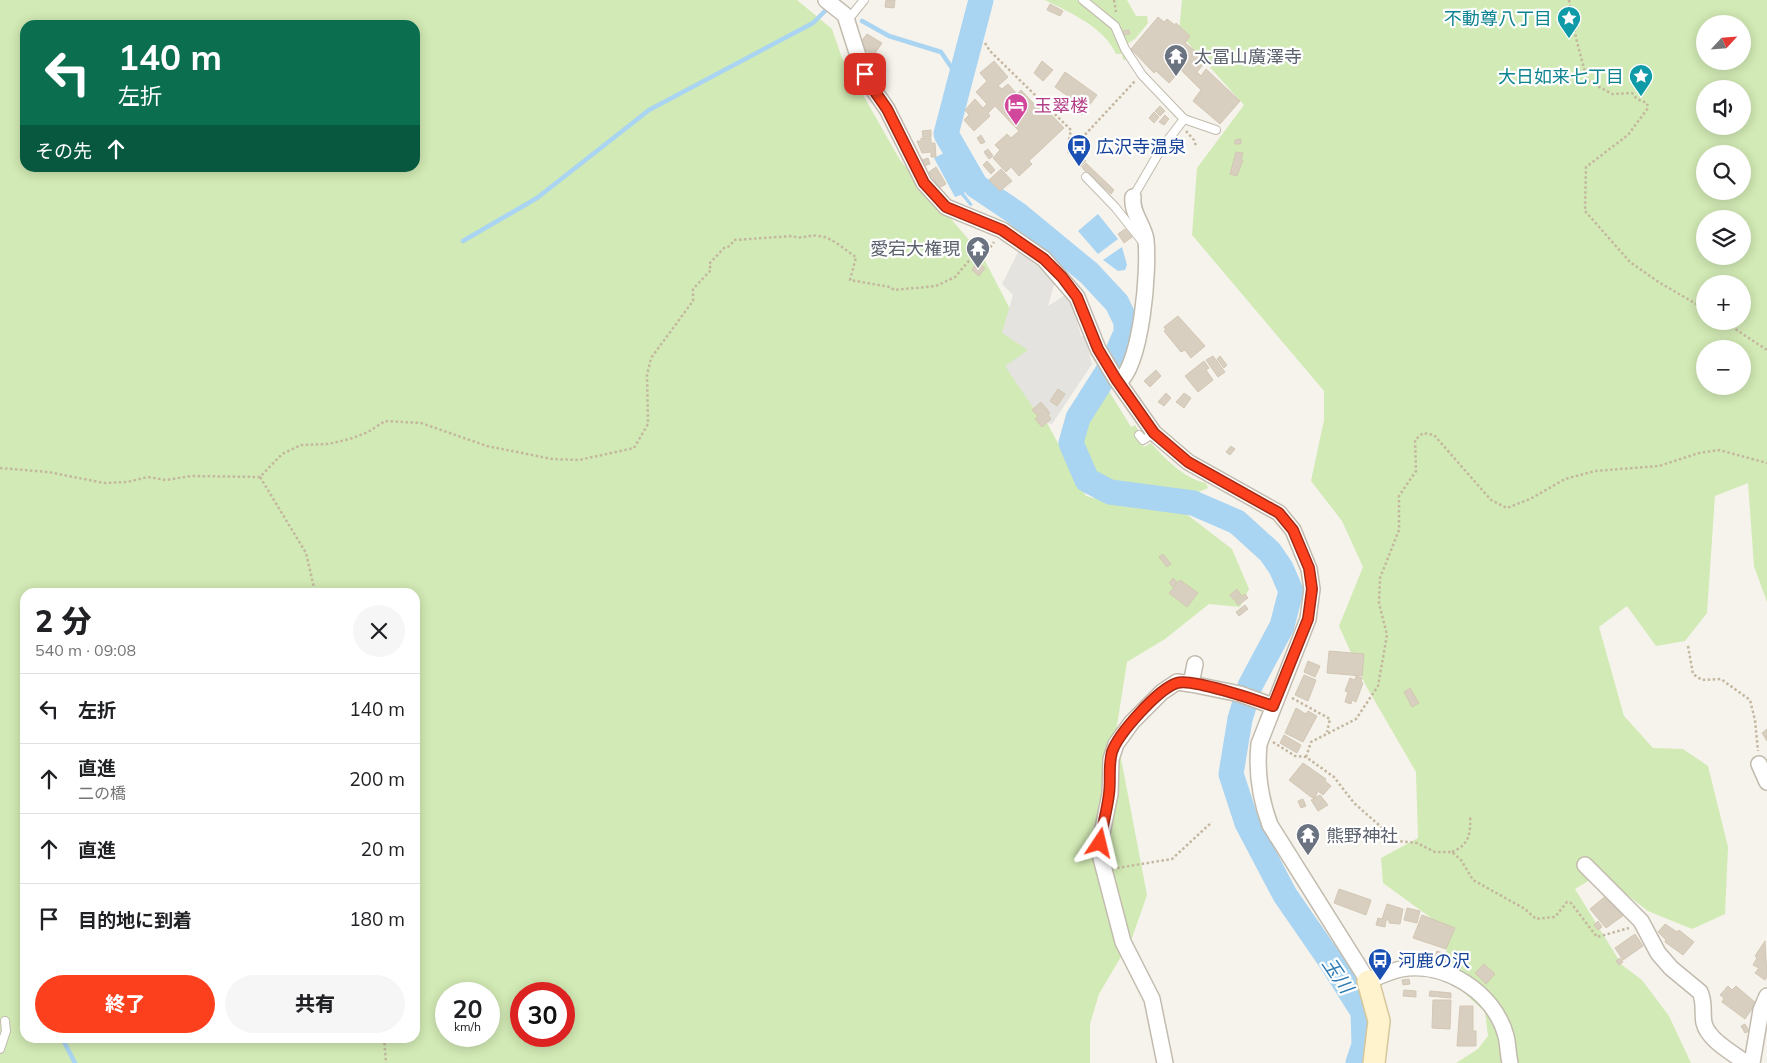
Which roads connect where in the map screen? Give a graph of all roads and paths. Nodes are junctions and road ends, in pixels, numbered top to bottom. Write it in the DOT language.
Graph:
graph roads {
  1 [pos="826,0"];
  2 [pos="864,0"];
  3 [pos="1083,0"];
  4 [pos="1570,0"];
  5 [pos="848,21"];
  6 [pos="985,43"];
  7 [pos="1142,75"];
  8 [pos="1182,122"];
  9 [pos="1216,130"];
  10 [pos="1068,144"];
  11 [pos="1196,146"];
  12 [pos="1068,153"];
  13 [pos="1086,178"];
  14 [pos="1134,197"];
  15 [pos="1146,246"];
  16 [pos="985,255"];
  17 [pos="1696,304"];
  18 [pos="1737,330"];
  19 [pos="1767,350"];
  20 [pos="1118,381"];
  21 [pos="1154,433"];
  22 [pos="1139,435"];
  23 [pos="1767,463"];
  24 [pos="0,468"];
  25 [pos="260,477"];
  26 [pos="313,588"];
  27 [pos="1688,646"];
  28 [pos="1195,664"];
  29 [pos="1191,684"];
  30 [pos="1280,691"];
  31 [pos="1273,706"];
  32 [pos="1326,733"];
  33 [pos="1262,734"];
  34 [pos="1306,757"];
  35 [pos="1759,764"];
  36 [pos="1767,782"];
  37 [pos="1470,816"];
  38 [pos="1212,822"];
  39 [pos="1452,852"];
  40 [pos="1585,865"];
  41 [pos="1104,870"];
  42 [pos="1643,924"];
  43 [pos="1368,981"];
  44 [pos="1767,996"];
  45 [pos="6,1022"];
  46 [pos="384,1043"];
  47 [pos="0,1049"];
  48 [pos="386,1063"];
  49 [pos="1165,1063"];
  50 [pos="1374,1063"];
  51 [pos="1510,1063"];
  52 [pos="1746,1063"];
  53 [pos="1752,1063"];
  1 -- 5 [label="street"];
  2 -- 5 [label="lane"];
  3 -- 7 [label="lane"];
  4 -- 17 [label="path"];
  5 -- 20 [label="street"];
  6 -- 10 [label="path"];
  7 -- 8 [label="lane"];
  7 -- 12 [label="path"];
  8 -- 9 [label="lane"];
  8 -- 11 [label="path"];
  8 -- 14 [label="lane"];
  13 -- 15 [label="lane"];
  14 -- 15 [label="street"];
  15 -- 20 [label="street"];
  16 -- 25 [label="path"];
  18 -- 19 [label="path"];
  20 -- 21 [label="street"];
  21 -- 22 [label="lane"];
  21 -- 30 [label="street"];
  23 -- 32 [label="path"];
  24 -- 25 [label="path"];
  25 -- 26 [label="path"];
  27 -- 35 [label="path"];
  28 -- 29 [label="street"];
  29 -- 31 [label="street"];
  29 -- 41 [label="street"];
  30 -- 31 [label="street"];
  30 -- 32 [label="path"];
  31 -- 33 [label="street"];
  32 -- 34 [label="path"];
  33 -- 34 [label="path"];
  33 -- 43 [label="street"];
  34 -- 39 [label="path"];
  35 -- 36 [label="street"];
  37 -- 39 [label="path"];
  38 -- 41 [label="path"];
  39 -- 42 [label="path"];
  40 -- 42 [label="street"];
  41 -- 49 [label="street"];
  42 -- 52 [label="street"];
  43 -- 50 [label="street"];
  43 -- 51 [label="street"];
  44 -- 53 [label="street"];
  45 -- 47 [label="lane"];
  46 -- 48 [label="path"];
}
